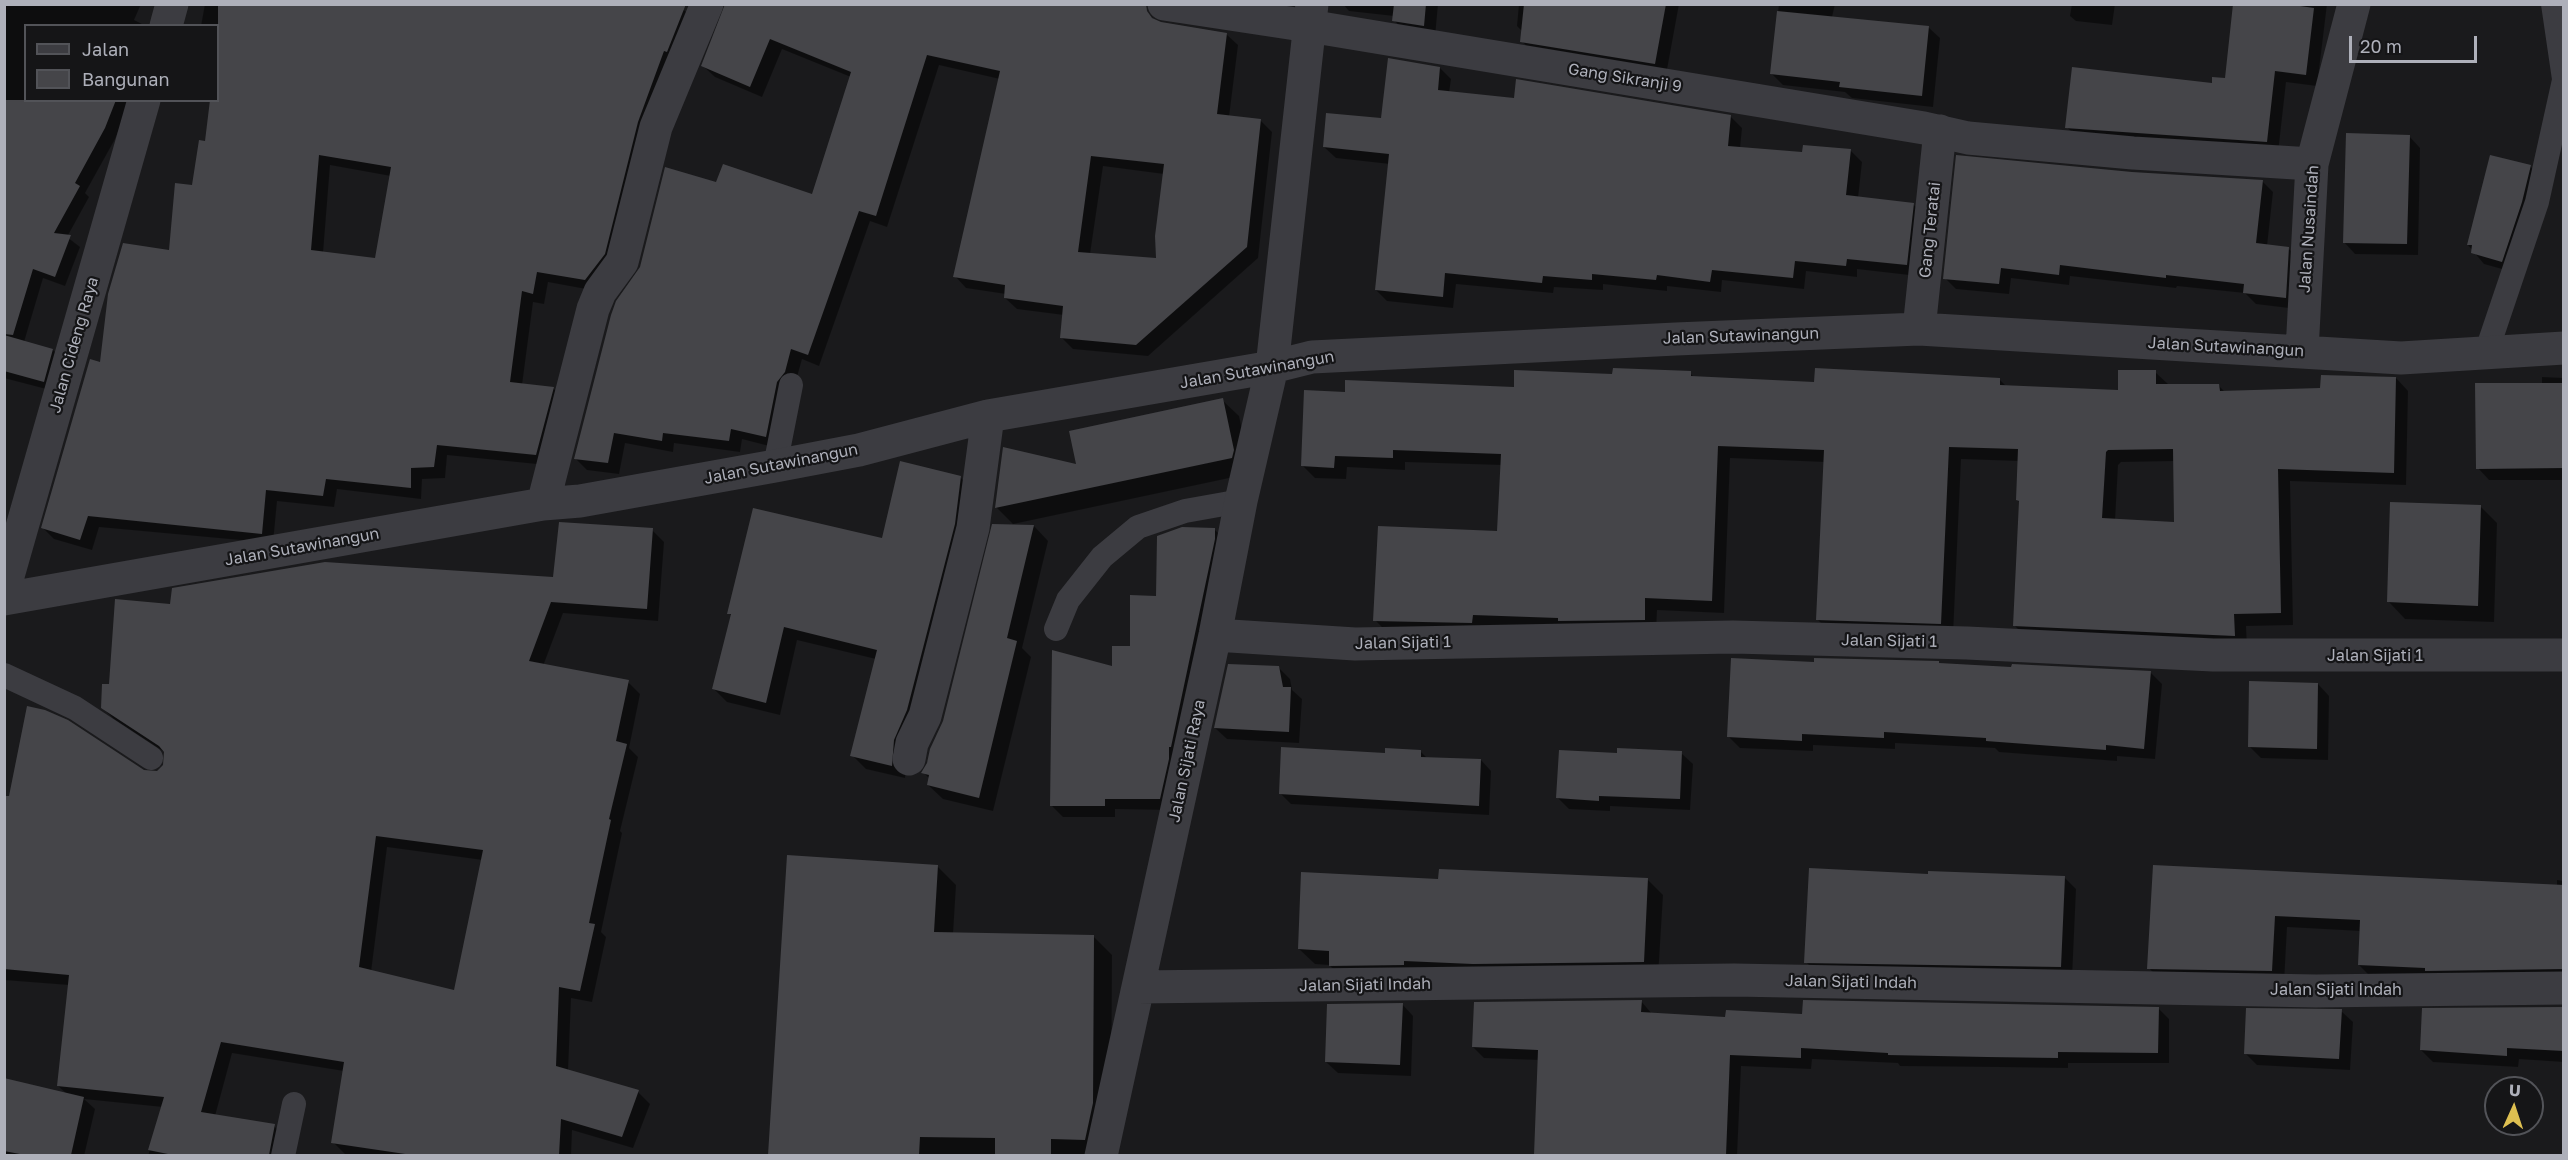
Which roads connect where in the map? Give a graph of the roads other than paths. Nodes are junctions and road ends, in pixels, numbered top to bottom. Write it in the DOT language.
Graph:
graph roads {
  1 [pos="172,4"];
  2 [pos="707,4"];
  3 [pos="1164,4"];
  4 [pos="2354,4"];
  5 [pos="2553,4"];
  6 [pos="1311,15"];
  7 [pos="167,24"];
  8 [pos="2564,79"];
  9 [pos="143,102"];
  10 [pos="1941,131"];
  11 [pos="2312,164"];
  12 [pos="1919,329"];
  13 [pos="2564,348"];
  14 [pos="2302,351"];
  15 [pos="2486,353"];
  16 [pos="1272,367"];
  17 [pos="791,385"];
  18 [pos="988,416"];
  19 [pos="775,466"];
  20 [pos="1241,501"];
  21 [pos="543,504"];
  22 [pos="4,590"];
  23 [pos="4,599"];
  24 [pos="1056,629"];
  25 [pos="1215,635"];
  26 [pos="2564,656"];
  27 [pos="4,675"];
  28 [pos="151,759"];
  29 [pos="909,759"];
  30 [pos="1138,987"];
  31 [pos="2564,988"];
  32 [pos="294,1104"];
  33 [pos="283,1155"];
  34 [pos="1101,1155"];
  1 -- 7 [label="street"];
  2 -- 21 [label="street"];
  3 -- 6 [label="street, Gang Sikranji 9"];
  4 -- 11 [label="street, Jalan Nusaindah"];
  5 -- 8 [label="lane"];
  6 -- 10 [label="street, Gang Sikranji 9"];
  6 -- 16 [label="street, Jalan Sijati Raya"];
  8 -- 15 [label="lane"];
  9 -- 22 [label="street, Jalan Cideng Raya"];
  10 -- 11 [label="street, Gang Sikranji 9"];
  10 -- 12 [label="street, Gang Teratai"];
  11 -- 14 [label="street, Jalan Nusaindah"];
  12 -- 14 [label="street, Jalan Sutawinangun"];
  12 -- 16 [label="street, Jalan Sutawinangun"];
  13 -- 15 [label="street, Jalan Sutawinangun"];
  14 -- 15 [label="street, Jalan Sutawinangun"];
  16 -- 18 [label="street, Jalan Sutawinangun"];
  16 -- 20 [label="street, Jalan Sijati Raya"];
  17 -- 19 [label="lane"];
  18 -- 19 [label="street, Jalan Sutawinangun"];
  18 -- 29 [label="street"];
  19 -- 21 [label="street, Jalan Sutawinangun"];
  20 -- 24 [label="lane"];
  20 -- 25 [label="street, Jalan Sijati Raya"];
  21 -- 23 [label="street, Jalan Sutawinangun"];
  25 -- 26 [label="street, Jalan Sijati 1"];
  25 -- 30 [label="street, Jalan Sijati Raya"];
  27 -- 28 [label="lane"];
  30 -- 31 [label="street, Jalan Sijati Indah"];
  30 -- 34 [label="street, Jalan Sijati Raya"];
  32 -- 33 [label="lane"];
}
